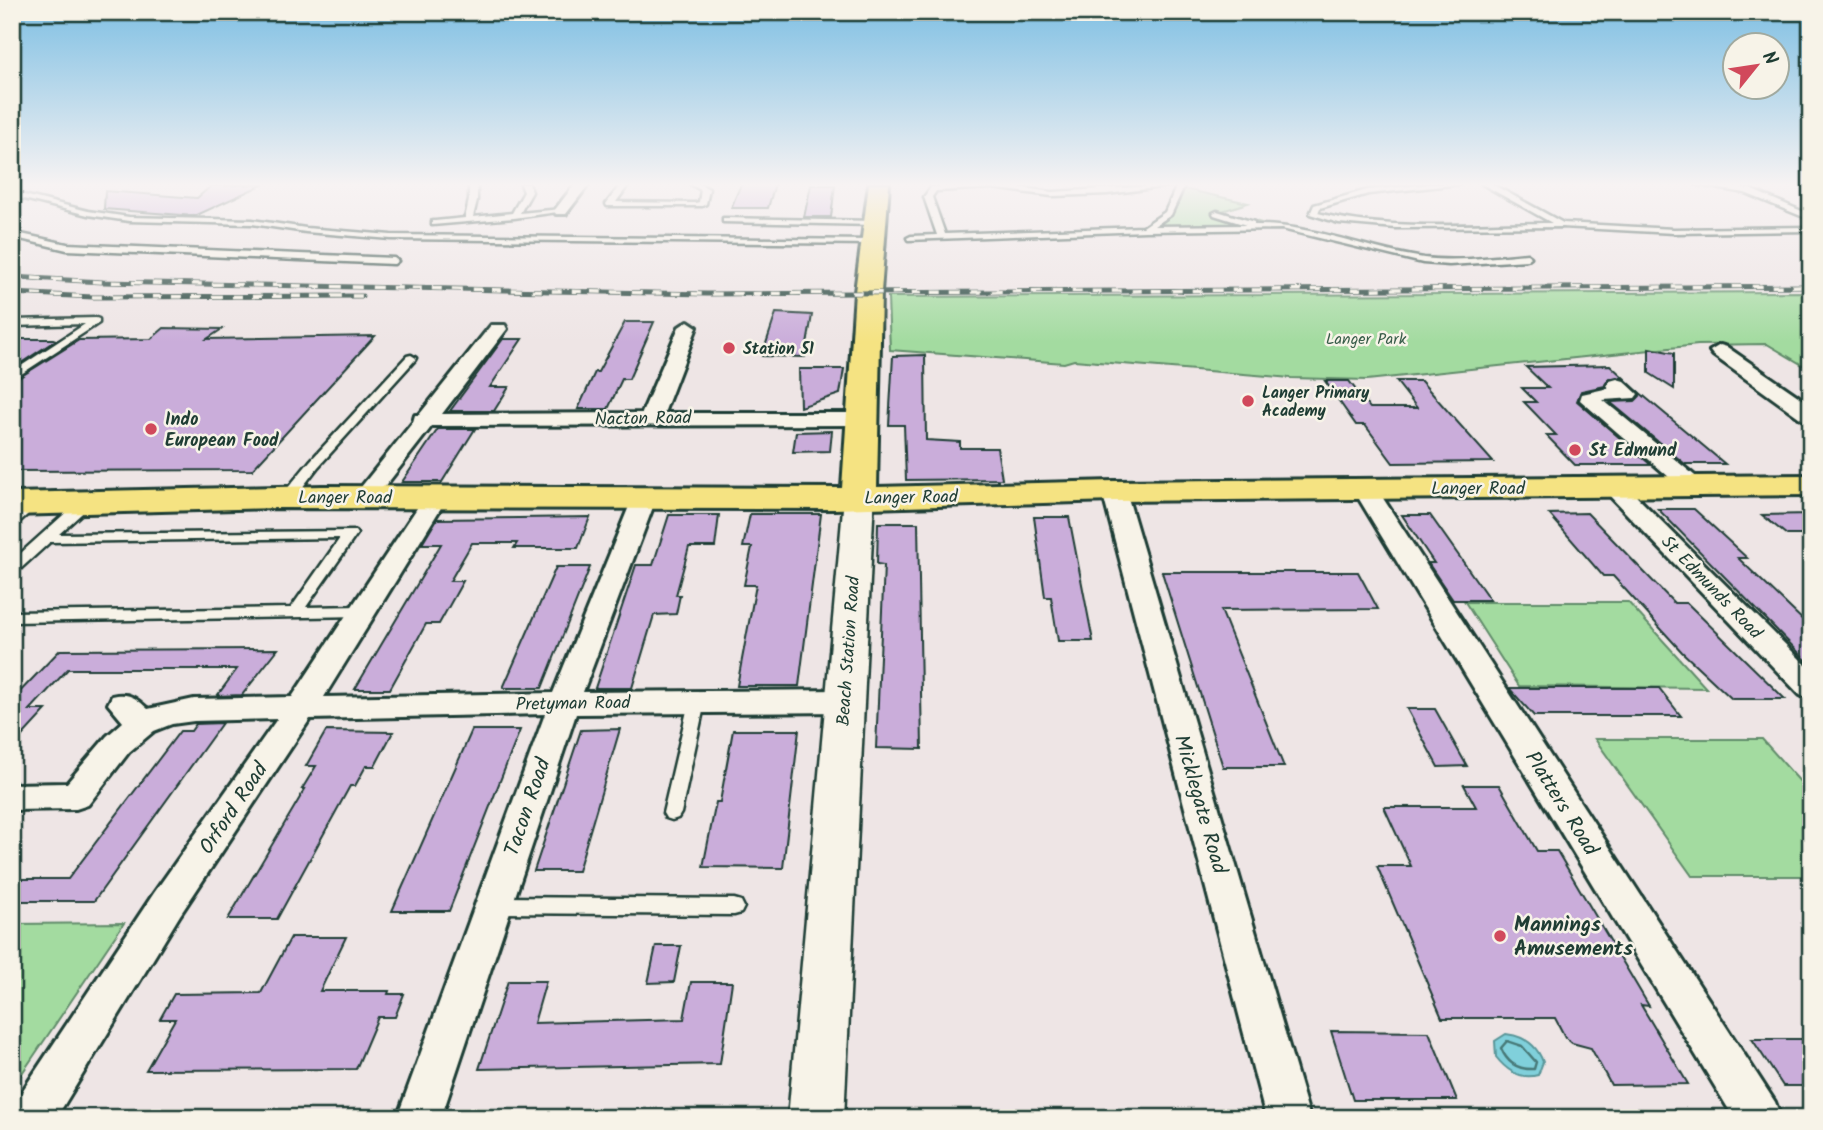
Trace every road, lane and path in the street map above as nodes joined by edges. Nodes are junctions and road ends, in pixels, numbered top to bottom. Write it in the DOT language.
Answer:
graph roads {
  1 [pos="24,237"];
  2 [pos="388,237"];
  3 [pos="417,237"];
  4 [pos="874,237"];
  5 [pos="942,237"];
  6 [pos="949,237"];
  7 [pos="1320,237"];
  8 [pos="911,238"];
  9 [pos="1527,257"];
  10 [pos="394,261"];
  11 [pos="12,323"];
  12 [pos="688,327"];
  13 [pos="498,328"];
  14 [pos="1720,351"];
  15 [pos="411,358"];
  16 [pos="15,373"];
  17 [pos="1618,384"];
  18 [pos="1811,415"];
  19 [pos="651,418"];
  20 [pos="863,419"];
  21 [pos="423,420"];
  22 [pos="1692,485"];
  23 [pos="1811,485"];
  24 [pos="1614,487"];
  25 [pos="1365,489"];
  26 [pos="1114,491"];
  27 [pos="365,497"];
  28 [pos="287,498"];
  29 [pos="435,498"];
  30 [pos="859,498"];
  31 [pos="644,499"];
  32 [pos="87,501"];
  33 [pos="19,510"];
  34 [pos="46,538"];
  35 [pos="12,569"];
  36 [pos="362,611"];
  37 [pos="295,612"];
  38 [pos="12,617"];
  39 [pos="1811,688"];
  40 [pos="845,701"];
  41 [pos="697,702"];
  42 [pos="564,703"];
  43 [pos="301,708"];
  44 [pos="12,797"];
  45 [pos="672,813"];
  46 [pos="493,905"];
  47 [pos="734,907"];
  48 [pos="30,1118"];
  49 [pos="419,1118"];
  50 [pos="816,1118"];
  51 [pos="1288,1118"];
  52 [pos="1759,1118"];
  1 -- 10 [label="lane"];
  2 -- 3 [label="lane"];
  4 -- 20 [label="main road, Beach Station Road"];
  5 -- 6 [label="lane"];
  5 -- 8 [label="lane"];
  7 -- 9 [label="lane"];
  11 -- 16 [label="lane"];
  12 -- 19 [label="street"];
  13 -- 21 [label="street"];
  14 -- 18 [label="street"];
  15 -- 28 [label="lane"];
  17 -- 22 [label="street"];
  19 -- 20 [label="street, Nacton Road"];
  19 -- 21 [label="street, Nacton Road"];
  20 -- 30 [label="main road, Beach Station Road"];
  21 -- 27 [label="street"];
  22 -- 23 [label="main road, Langer Road"];
  22 -- 24 [label="main road, Langer Road"];
  24 -- 25 [label="main road, Langer Road"];
  24 -- 39 [label="street, St Edmunds Road"];
  25 -- 26 [label="main road, Langer Road"];
  25 -- 52 [label="street, Platters Road"];
  26 -- 30 [label="main road, Langer Road"];
  26 -- 51 [label="street, Micklegate Road"];
  27 -- 28 [label="main road, Langer Road"];
  27 -- 29 [label="main road, Langer Road"];
  28 -- 32 [label="main road, Langer Road"];
  29 -- 31 [label="main road, Langer Road"];
  29 -- 36 [label="street, Orford Road"];
  30 -- 31 [label="main road, Langer Road"];
  30 -- 40 [label="street, Beach Station Road"];
  31 -- 42 [label="street, Tacon Road"];
  32 -- 33 [label="main road, Langer Road"];
  32 -- 34 [label="lane"];
  34 -- 35 [label="lane"];
  34 -- 37 [label="lane"];
  36 -- 37 [label="lane"];
  36 -- 43 [label="street, Orford Road"];
  37 -- 38 [label="lane"];
  40 -- 41 [label="street, Pretyman Road"];
  40 -- 50 [label="street, Beach Station Road"];
  41 -- 42 [label="street, Pretyman Road"];
  41 -- 45 [label="lane"];
  42 -- 43 [label="street, Pretyman Road"];
  42 -- 46 [label="street, Tacon Road"];
  43 -- 44 [label="street, Pretyman Road"];
  43 -- 48 [label="street, Orford Road"];
  46 -- 47 [label="lane"];
  46 -- 49 [label="street, Tacon Road"];
}
